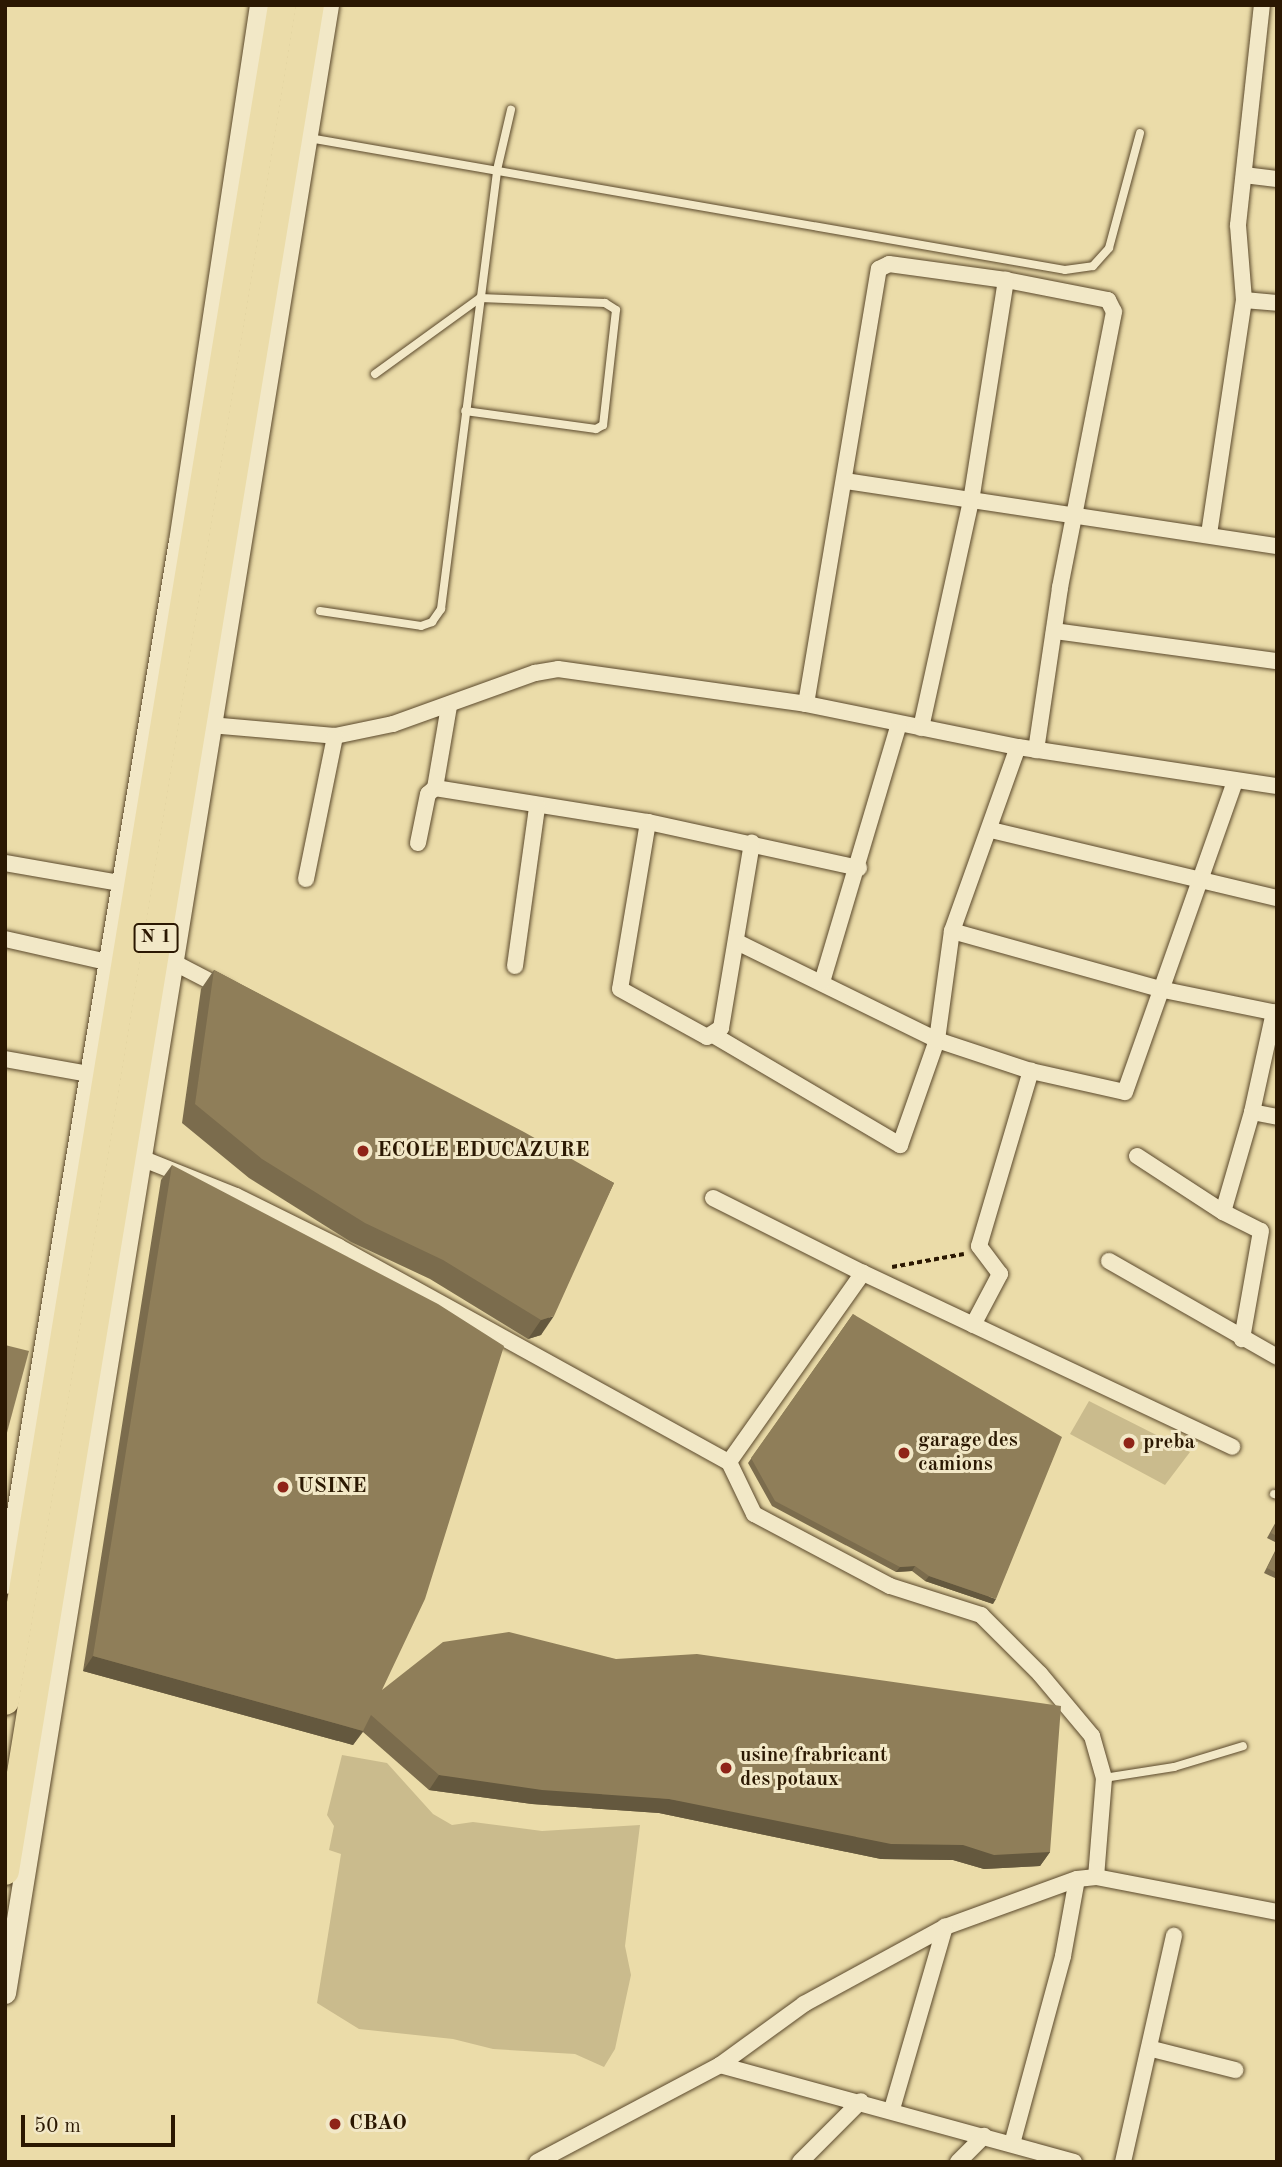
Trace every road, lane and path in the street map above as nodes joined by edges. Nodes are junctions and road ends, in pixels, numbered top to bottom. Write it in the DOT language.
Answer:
graph roads {
  1 [pos="260,5"];
  2 [pos="282,5"];
  3 [pos="310,5"];
  4 [pos="328,5"];
  5 [pos="1262,5"];
  6 [pos="1260,27"];
  7 [pos="1277,29"];
  8 [pos="511,110"];
  9 [pos="1140,133"];
  10 [pos="306,138"];
  11 [pos="497,170"];
  12 [pos="1244,176"];
  13 [pos="1277,179"];
  14 [pos="1006,280"];
  15 [pos="480,298"];
  16 [pos="1244,300"];
  17 [pos="1277,303"];
  18 [pos="374,374"];
  19 [pos="465,411"];
  20 [pos="846,481"];
  21 [pos="971,500"];
  22 [pos="1077,517"];
  23 [pos="1209,534"];
  24 [pos="1277,546"];
  25 [pos="320,611"];
  26 [pos="1054,631"];
  27 [pos="1277,661"];
  28 [pos="806,704"];
  29 [pos="449,706"];
  30 [pos="899,724"];
  31 [pos="210,725"];
  32 [pos="921,728"];
  33 [pos="335,736"];
  34 [pos="1018,747"];
  35 [pos="1035,750"];
  36 [pos="1235,781"];
  37 [pos="1277,786"];
  38 [pos="435,788"];
  39 [pos="537,807"];
  40 [pos="648,822"];
  41 [pos="991,830"];
  42 [pos="418,843"];
  43 [pos="752,844"];
  44 [pos="5,863"];
  45 [pos="859,867"];
  46 [pos="306,879"];
  47 [pos="121,883"];
  48 [pos="1201,883"];
  49 [pos="1277,898"];
  50 [pos="952,931"];
  51 [pos="5,939"];
  52 [pos="737,942"];
  53 [pos="107,961"];
  54 [pos="173,962"];
  55 [pos="515,966"];
  56 [pos="822,982"];
  57 [pos="1164,990"];
  58 [pos="243,998"];
  59 [pos="1275,1012"];
  60 [pos="715,1036"];
  61 [pos="937,1040"];
  62 [pos="5,1059"];
  63 [pos="1031,1071"];
  64 [pos="89,1074"];
  65 [pos="1252,1112"];
  66 [pos="1277,1117"];
  67 [pos="132,1154"];
  68 [pos="1137,1156"];
  69 [pos="713,1198"];
  70 [pos="1223,1213"];
  71 [pos="979,1251"];
  72 [pos="1109,1261"];
  73 [pos="863,1273"];
  74 [pos="973,1325"];
  75 [pos="1242,1339"];
  76 [pos="1277,1357"];
  77 [pos="46,1358"];
  78 [pos="1232,1447"];
  79 [pos="729,1462"];
  80 [pos="10,1525"];
  81 [pos="5,1583"];
  82 [pos="5,1701"];
  83 [pos="1242,1746"];
  84 [pos="1104,1778"];
  85 [pos="12,1870"];
  86 [pos="1096,1877"];
  87 [pos="1077,1879"];
  88 [pos="1277,1912"];
  89 [pos="945,1927"];
  90 [pos="1174,1936"];
  91 [pos="5,1993"];
  92 [pos="1152,2049"];
  93 [pos="720,2065"];
  94 [pos="1236,2070"];
  95 [pos="861,2101"];
  96 [pos="892,2109"];
  97 [pos="984,2136"];
  98 [pos="1012,2144"];
  99 [pos="537,2162"];
  100 [pos="800,2162"];
  101 [pos="958,2162"];
  102 [pos="1074,2162"];
  103 [pos="1123,2162"];
  1 -- 47 [label="street"];
  2 -- 77 [label="highway, N 1"];
  3 -- 67 [label="highway, N 1"];
  4 -- 10 [label="street"];
  5 -- 6 [label="street"];
  6 -- 7 [label="street"];
  6 -- 12 [label="street"];
  8 -- 11 [label="lane"];
  9 -- 11 [label="lane"];
  10 -- 11 [label="lane"];
  10 -- 31 [label="street"];
  11 -- 15 [label="lane"];
  12 -- 13 [label="street"];
  12 -- 16 [label="street"];
  14 -- 20 [label="street"];
  14 -- 21 [label="street"];
  14 -- 22 [label="street"];
  15 -- 18 [label="lane"];
  15 -- 19 [label="lane"];
  15 -- 19 [label="lane"];
  16 -- 17 [label="street"];
  16 -- 23 [label="street"];
  19 -- 25 [label="lane"];
  20 -- 21 [label="street"];
  20 -- 28 [label="street"];
  21 -- 22 [label="street"];
  21 -- 32 [label="street"];
  22 -- 23 [label="street"];
  22 -- 26 [label="street"];
  23 -- 24 [label="street"];
  26 -- 27 [label="street"];
  26 -- 35 [label="street"];
  28 -- 29 [label="street"];
  28 -- 30 [label="street"];
  29 -- 33 [label="street"];
  29 -- 38 [label="street"];
  30 -- 32 [label="street"];
  30 -- 45 [label="street"];
  31 -- 33 [label="street"];
  31 -- 54 [label="street"];
  32 -- 34 [label="street"];
  33 -- 46 [label="street"];
  34 -- 35 [label="street"];
  34 -- 41 [label="street"];
  35 -- 36 [label="street"];
  36 -- 37 [label="street"];
  36 -- 48 [label="street"];
  38 -- 39 [label="street"];
  38 -- 42 [label="street"];
  39 -- 40 [label="street"];
  39 -- 55 [label="street"];
  40 -- 43 [label="street"];
  40 -- 60 [label="street"];
  41 -- 48 [label="street"];
  41 -- 50 [label="street"];
  43 -- 45 [label="street"];
  43 -- 52 [label="street"];
  44 -- 47 [label="street"];
  45 -- 56 [label="street"];
  47 -- 53 [label="street"];
  48 -- 49 [label="street"];
  48 -- 57 [label="street"];
  50 -- 57 [label="street"];
  50 -- 61 [label="street"];
  51 -- 53 [label="street"];
  52 -- 56 [label="street"];
  52 -- 60 [label="street"];
  53 -- 64 [label="street"];
  54 -- 58 [label="street"];
  54 -- 67 [label="street"];
  56 -- 61 [label="street"];
  57 -- 59 [label="street"];
  57 -- 63 [label="street"];
  59 -- 65 [label="street"];
  60 -- 61 [label="street"];
  61 -- 63 [label="street"];
  62 -- 64 [label="street"];
  63 -- 71 [label="street"];
  64 -- 77 [label="street"];
  65 -- 66 [label="street"];
  65 -- 70 [label="street"];
  67 -- 79 [label="street"];
  67 -- 85 [label="highway, N 1"];
  68 -- 70 [label="street"];
  69 -- 73 [label="street"];
  70 -- 75 [label="street"];
  71 -- 73 [label="path"];
  71 -- 74 [label="street"];
  72 -- 75 [label="street"];
  73 -- 74 [label="street"];
  73 -- 79 [label="street"];
  74 -- 78 [label="street"];
  75 -- 76 [label="street"];
  77 -- 80 [label="street"];
  77 -- 82 [label="highway, N 1"];
  79 -- 84 [label="street"];
  80 -- 81 [label="street"];
  83 -- 84 [label="lane"];
  84 -- 86 [label="street"];
  85 -- 91 [label="street"];
  86 -- 87 [label="street"];
  86 -- 88 [label="street"];
  87 -- 89 [label="street"];
  87 -- 98 [label="street"];
  89 -- 93 [label="street"];
  89 -- 96 [label="street"];
  90 -- 92 [label="street"];
  92 -- 94 [label="street"];
  92 -- 103 [label="street"];
  93 -- 95 [label="street"];
  93 -- 99 [label="street"];
  95 -- 96 [label="street"];
  95 -- 100 [label="street"];
  96 -- 97 [label="street"];
  97 -- 98 [label="street"];
  97 -- 101 [label="street"];
  98 -- 102 [label="street"];
}
